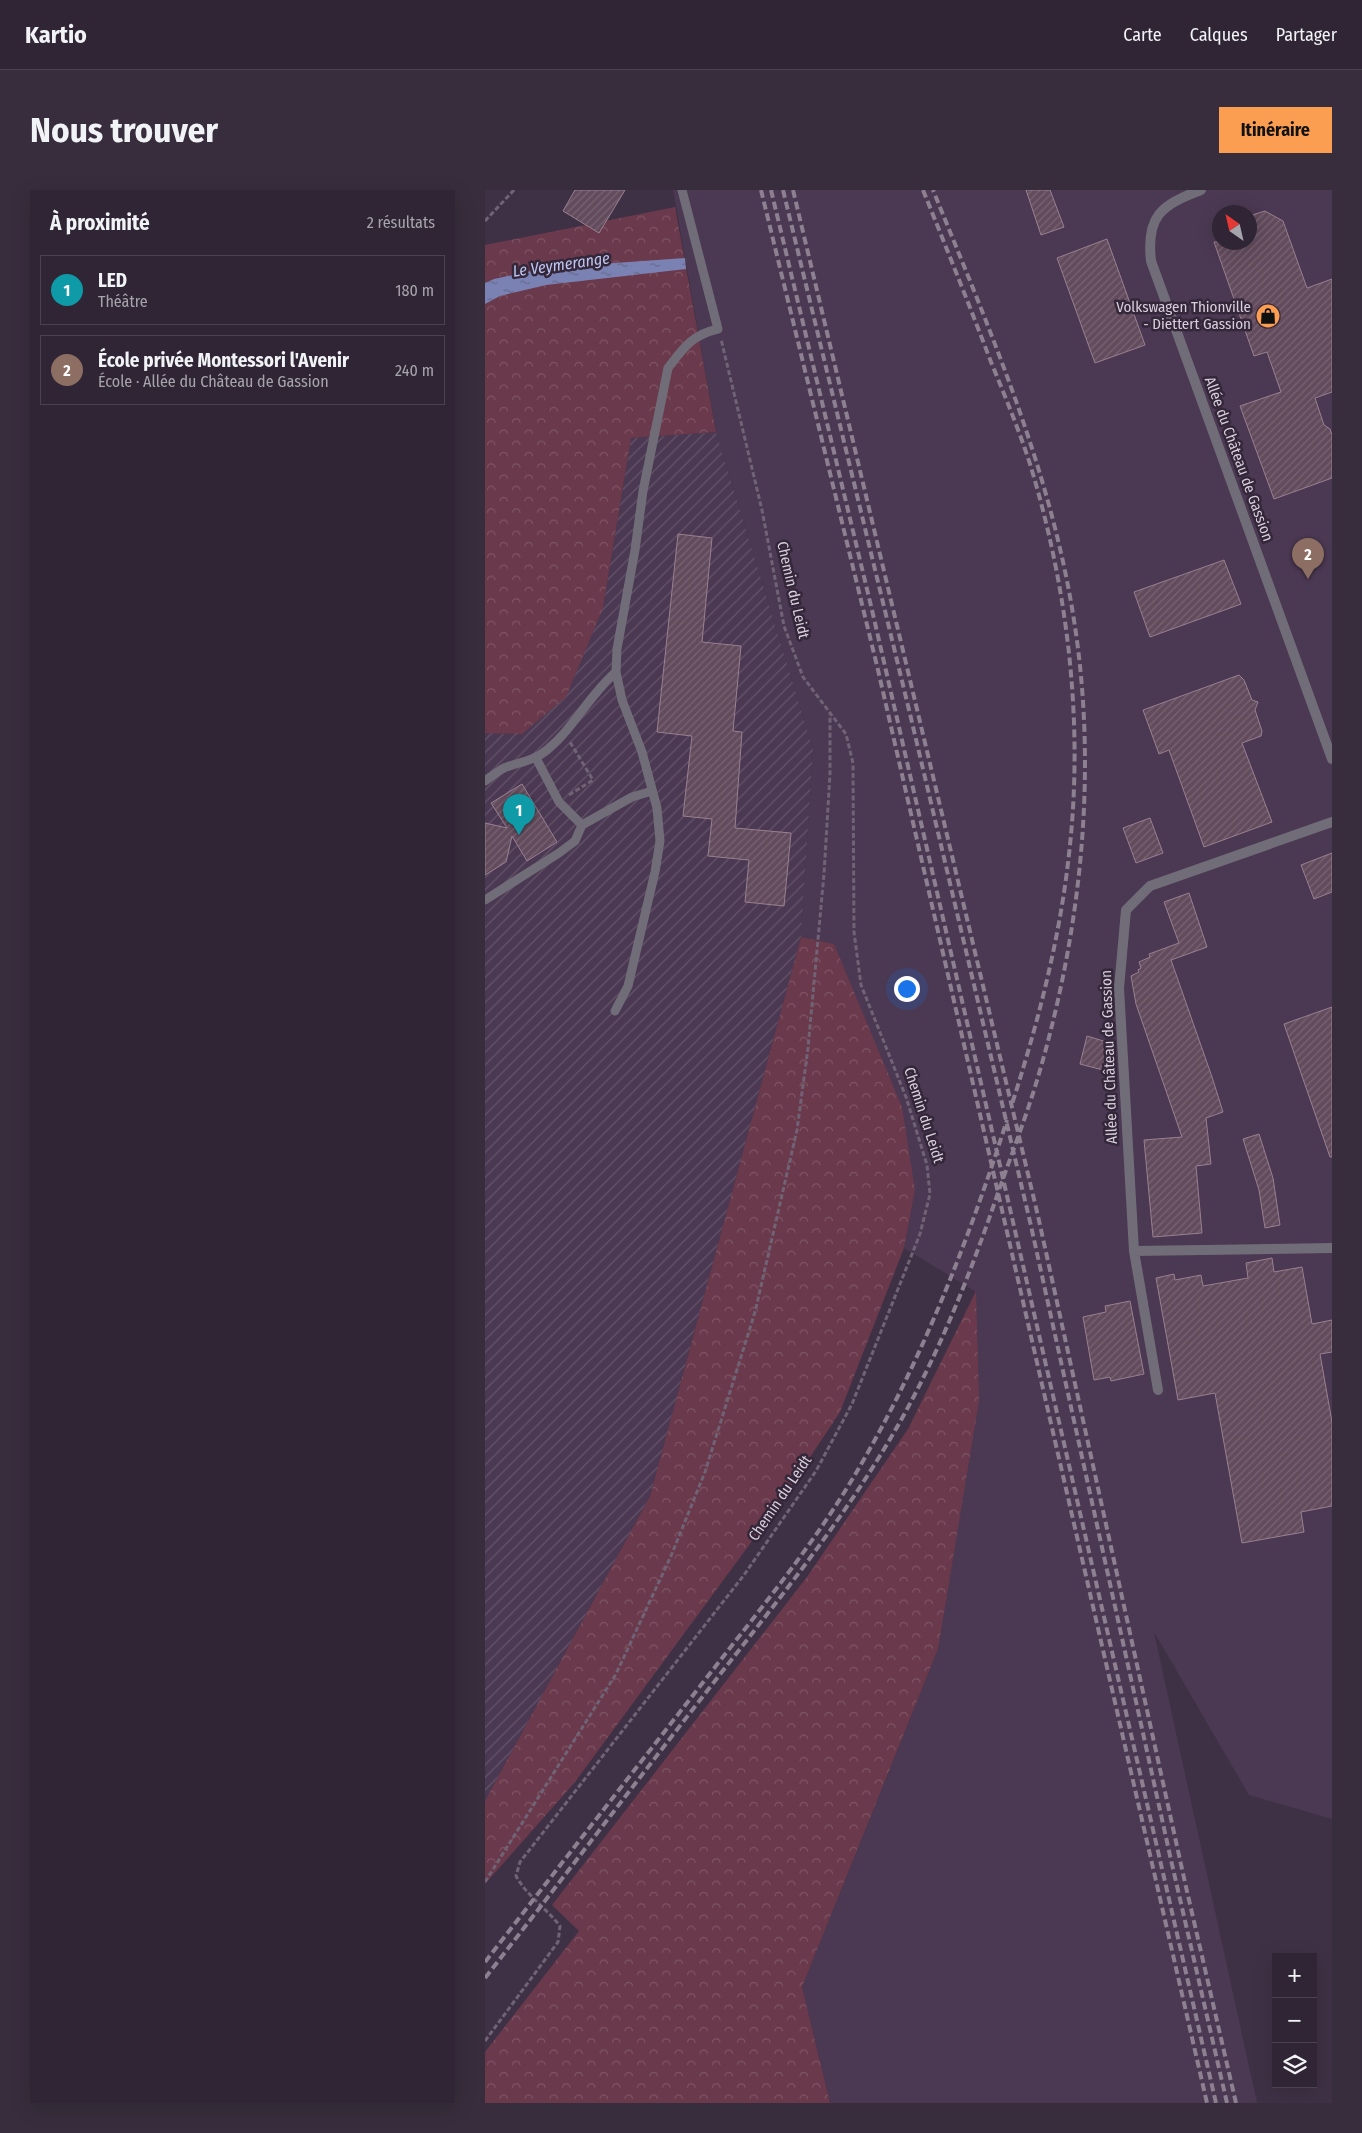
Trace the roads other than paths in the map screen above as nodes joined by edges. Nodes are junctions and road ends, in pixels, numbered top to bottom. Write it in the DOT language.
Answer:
graph roads {
  1 [pos="682,190"];
  2 [pos="1201,190"];
  3 [pos="1189,192"];
  4 [pos="616,672"];
  5 [pos="536,758"];
  6 [pos="1332,759"];
  7 [pos="485,781"];
  8 [pos="652,791"];
  9 [pos="1332,822"];
  10 [pos="582,825"];
  11 [pos="485,900"];
  12 [pos="615,1011"];
  13 [pos="1332,1248"];
  14 [pos="1134,1251"];
  15 [pos="1158,1390"];
  1 -- 4 [label="lane"];
  2 -- 3 [label="street, Allée du Château de Gassion"];
  3 -- 6 [label="street, Allée du Château de Gassion"];
  4 -- 5 [label="lane"];
  4 -- 8 [label="lane"];
  5 -- 7 [label="lane"];
  5 -- 10 [label="lane"];
  8 -- 10 [label="lane"];
  8 -- 12 [label="lane"];
  9 -- 14 [label="street, Allée du Château de Gassion"];
  10 -- 11 [label="lane"];
  13 -- 14 [label="street"];
  14 -- 15 [label="street, Allée du Château de Gassion"];
}
